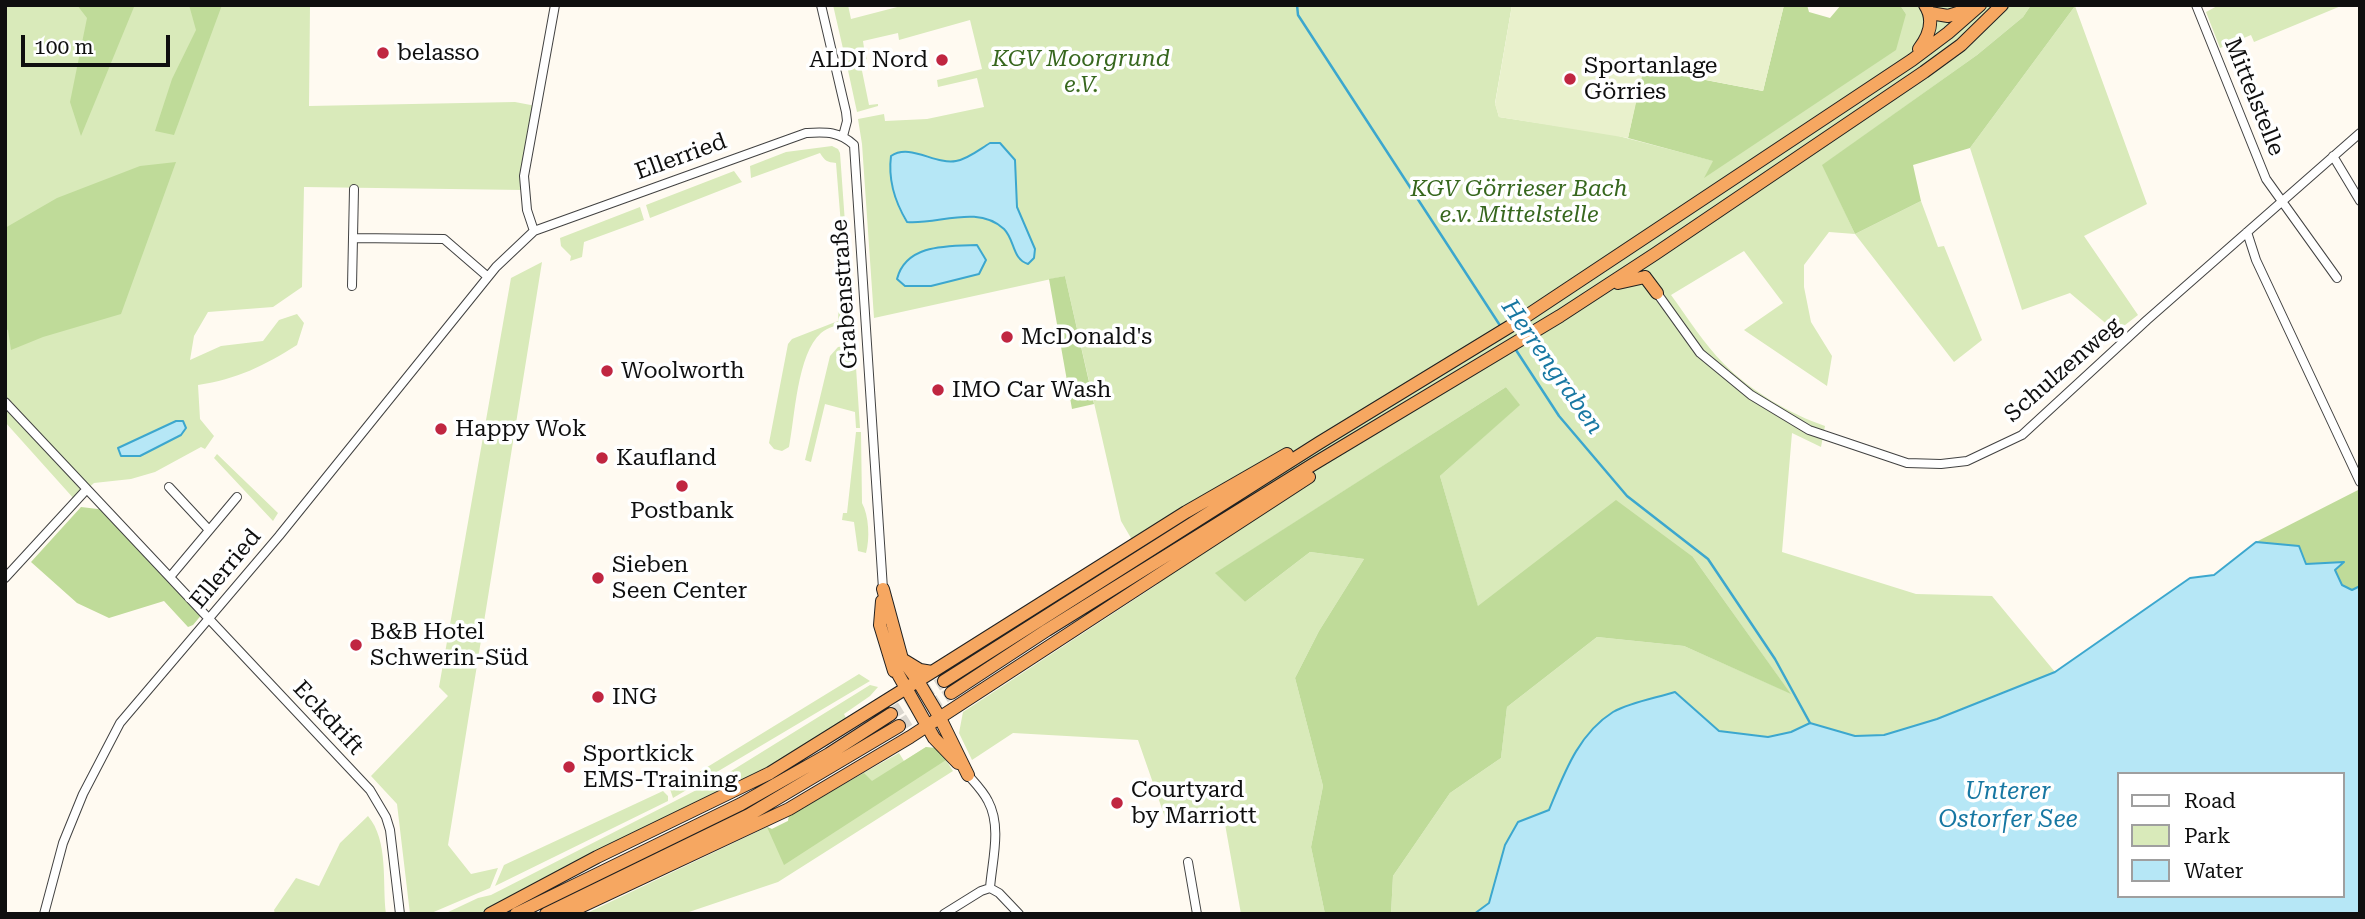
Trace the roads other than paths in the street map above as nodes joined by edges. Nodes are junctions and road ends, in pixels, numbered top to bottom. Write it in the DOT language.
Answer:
graph roads {
  1 [pos="555,5"];
  2 [pos="821,5"];
  3 [pos="1979,5"];
  4 [pos="2002,5"];
  5 [pos="2196,5"];
  6 [pos="1927,9"];
  7 [pos="1912,60"];
  8 [pos="2360,133"];
  9 [pos="843,136"];
  10 [pos="2333,156"];
  11 [pos="354,189"];
  12 [pos="2281,201"];
  13 [pos="2360,201"];
  14 [pos="534,231"];
  15 [pos="2247,232"];
  16 [pos="353,238"];
  17 [pos="1655,254"];
  18 [pos="488,277"];
  19 [pos="1645,277"];
  20 [pos="2337,278"];
  21 [pos="352,286"];
  22 [pos="1657,293"];
  23 [pos="1560,316"];
  24 [pos="1419,382"];
  25 [pos="1425,398"];
  26 [pos="5,402"];
  27 [pos="2360,482"];
  28 [pos="169,487"];
  29 [pos="86,490"];
  30 [pos="237,498"];
  31 [pos="209,530"];
  32 [pos="5,578"];
  33 [pos="170,578"];
  34 [pos="883,589"];
  35 [pos="209,620"];
  36 [pos="898,662"];
  37 [pos="932,672"];
  38 [pos="944,681"];
  39 [pos="919,691"];
  40 [pos="951,693"];
  41 [pos="890,699"];
  42 [pos="953,709"];
  43 [pos="891,714"];
  44 [pos="928,720"];
  45 [pos="899,726"];
  46 [pos="946,730"];
  47 [pos="968,775"];
  48 [pos="1188,862"];
  49 [pos="989,888"];
  50 [pos="44,914"];
  51 [pos="400,914"];
  52 [pos="491,914"];
  53 [pos="516,914"];
  54 [pos="546,914"];
  55 [pos="565,914"];
  56 [pos="944,914"];
  57 [pos="1020,914"];
  58 [pos="1197,914"];
  1 -- 14 [label="street"];
  2 -- 9 [label="street, Grabenstraße"];
  3 -- 6 [label="highway"];
  3 -- 7 [label="highway"];
  4 -- 17 [label="highway"];
  5 -- 12 [label="street, Mittelstelle"];
  6 -- 7 [label="highway"];
  7 -- 24 [label="highway"];
  8 -- 10 [label="street, Schulzenweg"];
  9 -- 14 [label="street, Ellerried"];
  9 -- 34 [label="street, Grabenstraße"];
  10 -- 12 [label="street, Schulzenweg"];
  10 -- 13 [label="street"];
  11 -- 16 [label="street"];
  12 -- 15 [label="street, Schulzenweg"];
  12 -- 20 [label="street, Mittelstelle"];
  14 -- 18 [label="street, Ellerried"];
  15 -- 22 [label="street, Schulzenweg"];
  15 -- 27 [label="street"];
  16 -- 18 [label="street"];
  16 -- 21 [label="street"];
  17 -- 19 [label="highway"];
  17 -- 23 [label="highway"];
  18 -- 35 [label="street, Ellerried"];
  19 -- 22 [label="highway"];
  19 -- 23 [label="highway"];
  23 -- 25 [label="highway"];
  24 -- 37 [label="highway"];
  24 -- 38 [label="highway"];
  25 -- 40 [label="highway"];
  25 -- 42 [label="highway"];
  26 -- 29 [label="street, Eckdrift"];
  28 -- 31 [label="street"];
  29 -- 32 [label="street"];
  29 -- 33 [label="street, Eckdrift"];
  30 -- 31 [label="street"];
  31 -- 33 [label="street"];
  33 -- 35 [label="street, Eckdrift"];
  34 -- 36 [label="highway"];
  35 -- 50 [label="street, Ellerried"];
  35 -- 51 [label="street, Eckdrift"];
  36 -- 37 [label="highway"];
  36 -- 39 [label="highway"];
  36 -- 41 [label="highway"];
  37 -- 39 [label="highway"];
  39 -- 41 [label="highway"];
  39 -- 44 [label="highway"];
  39 -- 44 [label="highway"];
  41 -- 52 [label="highway"];
  42 -- 44 [label="highway"];
  42 -- 46 [label="highway"];
  43 -- 53 [label="highway"];
  44 -- 46 [label="highway"];
  44 -- 47 [label="highway"];
  44 -- 55 [label="highway"];
  45 -- 54 [label="highway"];
  46 -- 47 [label="highway"];
  47 -- 49 [label="street"];
  48 -- 58 [label="street"];
  49 -- 56 [label="street"];
  49 -- 57 [label="street"];
}
